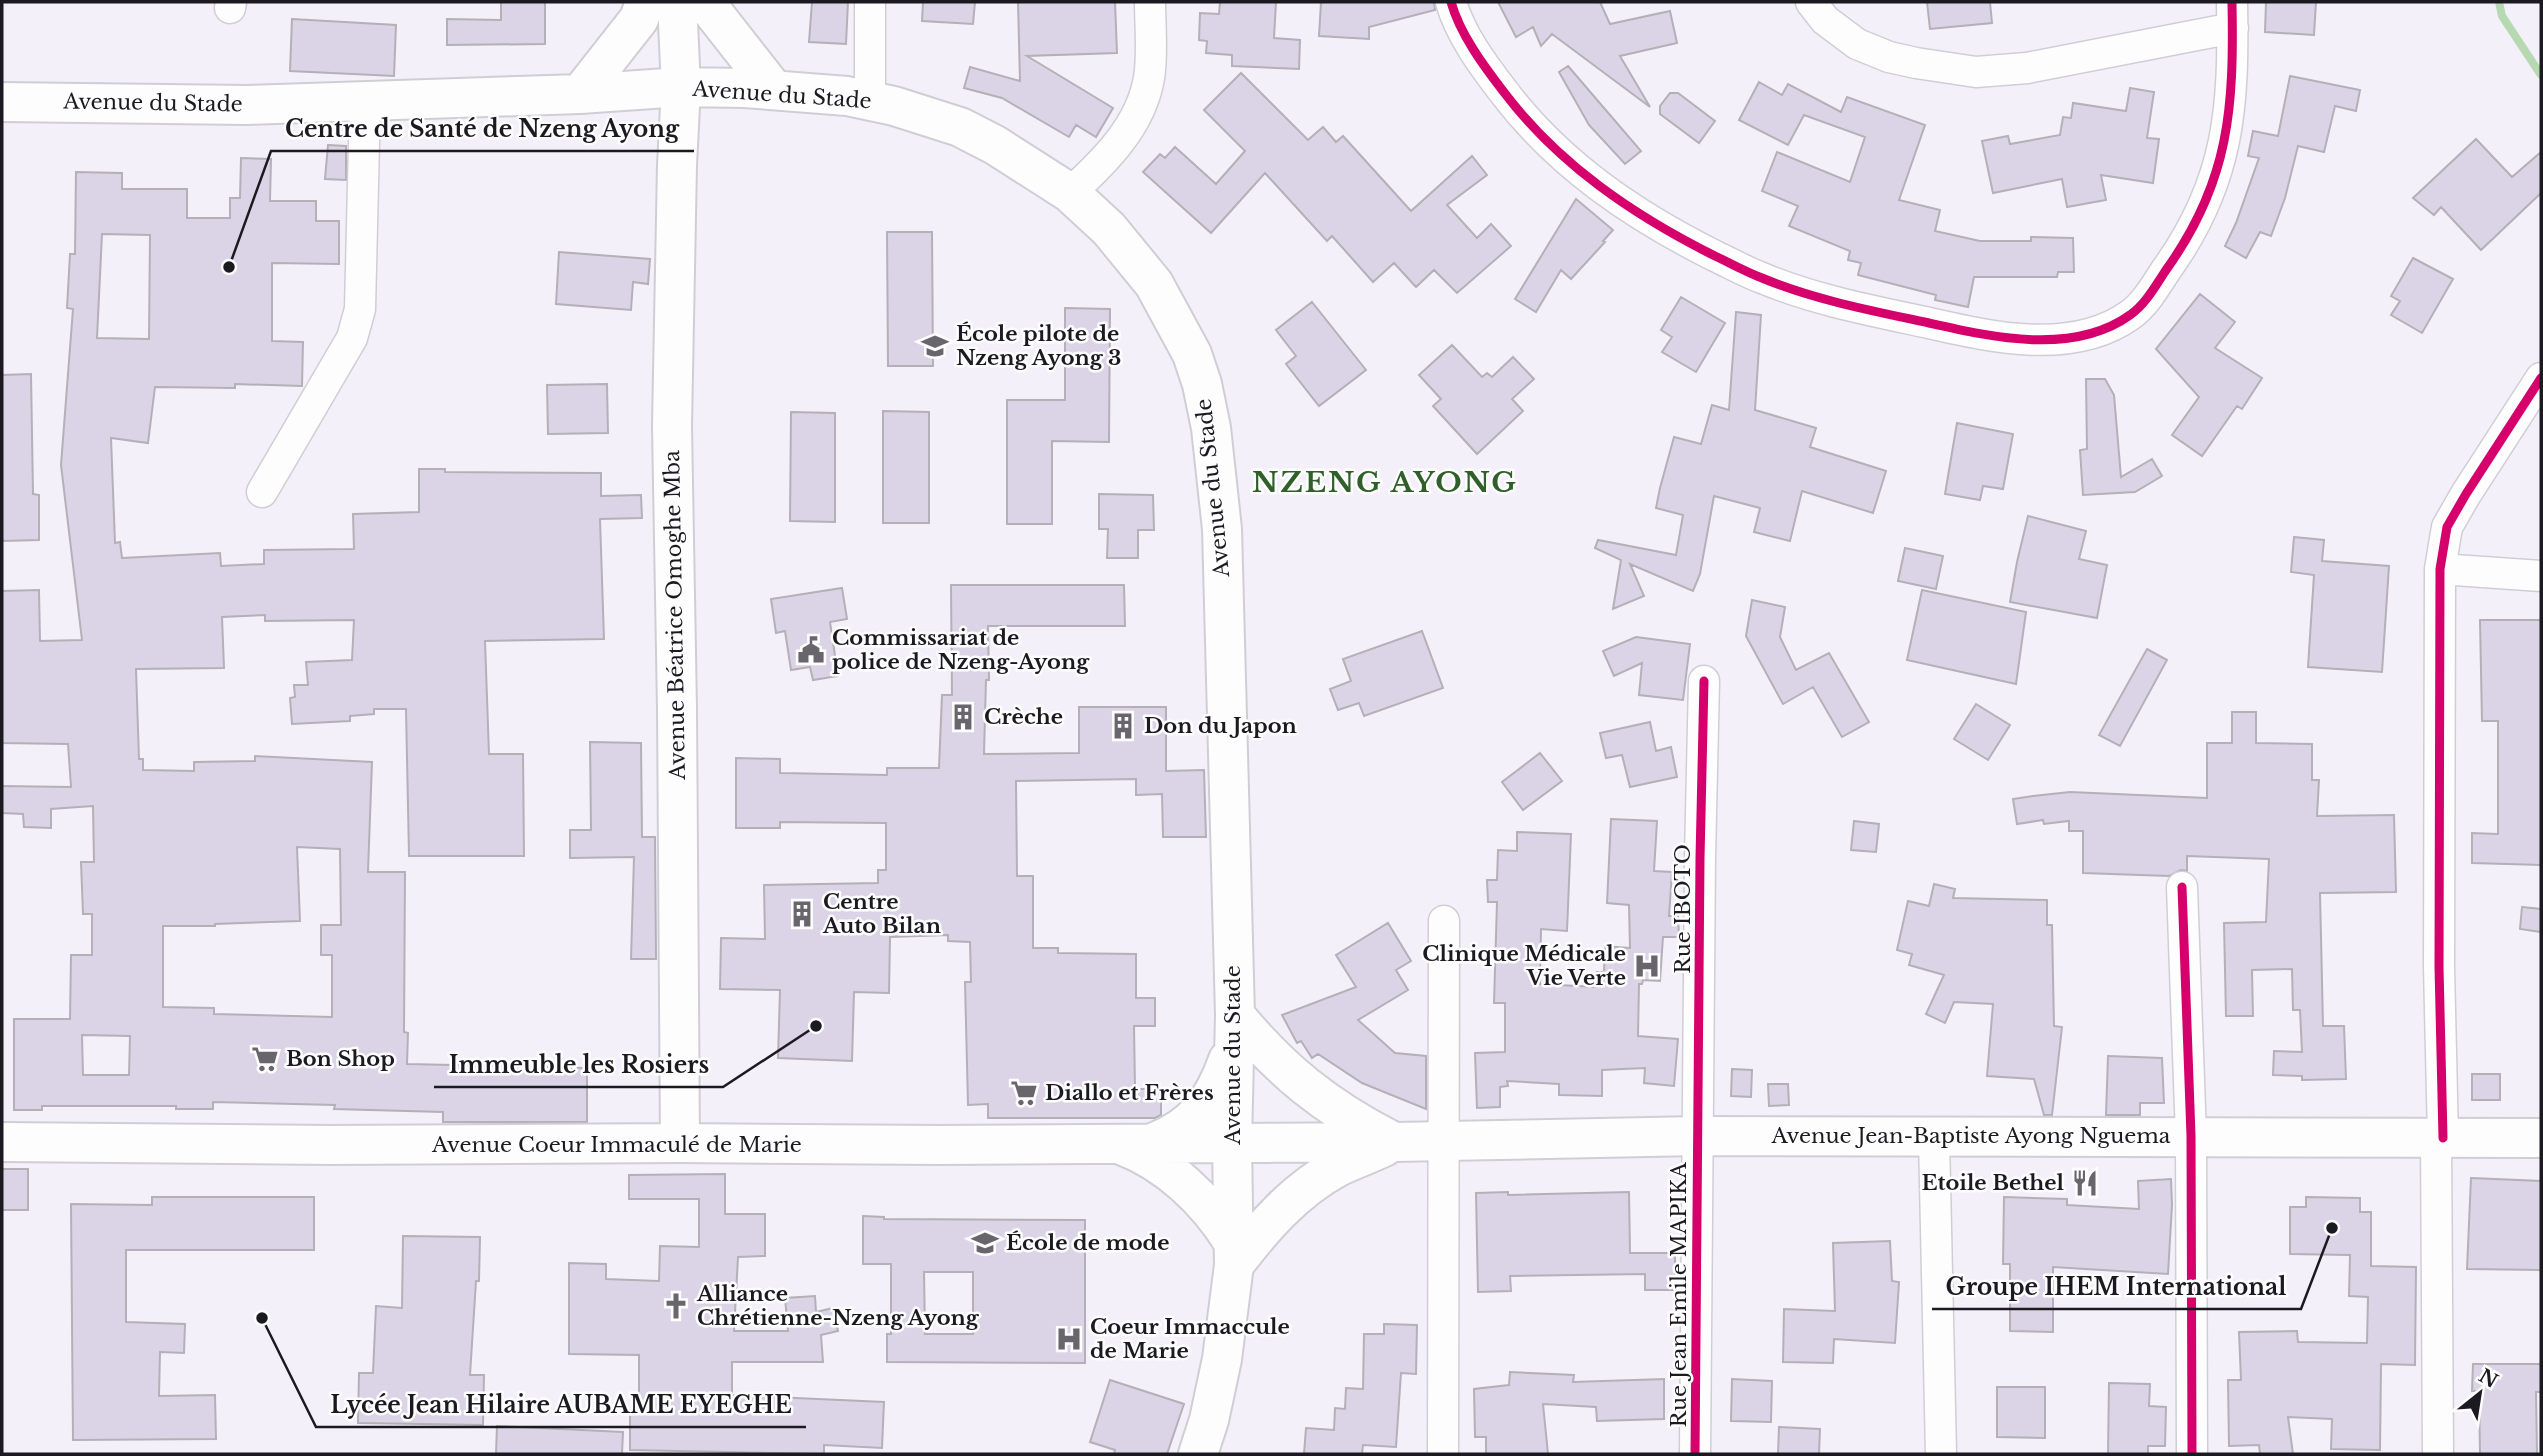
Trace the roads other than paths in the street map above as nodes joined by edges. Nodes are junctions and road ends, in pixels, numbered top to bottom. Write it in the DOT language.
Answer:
graph roads {
  1 [pos="645,2"];
  2 [pos="677,2"];
  3 [pos="705,2"];
  4 [pos="870,2"];
  5 [pos="1150,2"];
  6 [pos="1451,2"];
  7 [pos="1811,2"];
  8 [pos="2232,15"];
  9 [pos="681,87"];
  10 [pos="759,89"];
  11 [pos="580,94"];
  12 [pos="870,100"];
  13 [pos="365,101"];
  14 [pos="2,102"];
  15 [pos="677,165"];
  16 [pos="1070,193"];
  17 [pos="2541,378"];
  18 [pos="262,492"];
  19 [pos="2440,569"];
  20 [pos="2541,576"];
  21 [pos="1704,681"];
  22 [pos="2182,887"];
  23 [pos="1444,921"];
  24 [pos="1234,1029"];
  25 [pos="1698,1136"];
  26 [pos="2191,1136"];
  27 [pos="2440,1137"];
  28 [pos="1934,1138"];
  29 [pos="2541,1138"];
  30 [pos="1444,1141"];
  31 [pos="2,1142"];
  32 [pos="1395,1142"];
  33 [pos="680,1143"];
  34 [pos="1115,1143"];
  35 [pos="1153,1143"];
  36 [pos="1232,1143"];
  37 [pos="1233,1254"];
  38 [pos="1198,1454"];
  39 [pos="1443,1454"];
  40 [pos="1695,1454"];
  41 [pos="1941,1454"];
  42 [pos="2192,1454"];
  43 [pos="2438,1454"];
  1 -- 11 [label="main road"];
  2 -- 9 [label="main road, Avenue Béatrice Omoghe Mba"];
  3 -- 10 [label="main road"];
  4 -- 12 [label="street"];
  5 -- 16 [label="street"];
  6 -- 8 [label="street"];
  7 -- 8 [label="street"];
  9 -- 10 [label="main road, Avenue du Stade"];
  9 -- 11 [label="main road, Avenue du Stade"];
  9 -- 15 [label="main road, Avenue Béatrice Omoghe Mba"];
  10 -- 12 [label="main road, Avenue du Stade"];
  10 -- 15 [label="main road"];
  11 -- 13 [label="main road, Avenue du Stade"];
  11 -- 15 [label="main road"];
  12 -- 16 [label="main road, Avenue du Stade"];
  13 -- 14 [label="main road, Avenue du Stade"];
  13 -- 18 [label="street"];
  15 -- 33 [label="main road, Avenue Béatrice Omoghe Mba"];
  16 -- 24 [label="main road, Avenue du Stade"];
  17 -- 19 [label="street"];
  19 -- 20 [label="street"];
  19 -- 27 [label="street"];
  21 -- 25 [label="street, Rue IBOTO"];
  22 -- 26 [label="street"];
  23 -- 30 [label="street"];
  24 -- 32 [label="main road"];
  24 -- 35 [label="main road"];
  24 -- 36 [label="main road, Avenue du Stade"];
  25 -- 28 [label="main road, Avenue Jean-Baptiste Ayong Nguema"];
  25 -- 30 [label="main road, Avenue Jean-Baptiste Ayong Nguema"];
  25 -- 40 [label="street, Rue Jean Emile MAPIKA"];
  26 -- 27 [label="main road, Avenue Jean-Baptiste Ayong Nguema"];
  26 -- 28 [label="main road, Avenue Jean-Baptiste Ayong Nguema"];
  26 -- 42 [label="street"];
  27 -- 29 [label="main road, Avenue Jean-Baptiste Ayong Nguema"];
  27 -- 43 [label="street"];
  28 -- 41 [label="street"];
  30 -- 32 [label="main road"];
  30 -- 39 [label="street"];
  31 -- 33 [label="main road, Avenue Coeur Immaculé de Marie"];
  32 -- 36 [label="main road"];
  32 -- 37 [label="main road"];
  33 -- 34 [label="main road, Avenue Coeur Immaculé de Marie"];
  34 -- 35 [label="main road, Avenue Coeur Immaculé de Marie"];
  34 -- 37 [label="main road"];
  35 -- 36 [label="main road, Avenue Coeur Immaculé de Marie"];
  36 -- 37 [label="main road, Avenue du Stade"];
  37 -- 38 [label="main road, Avenue du Stade"];
}
